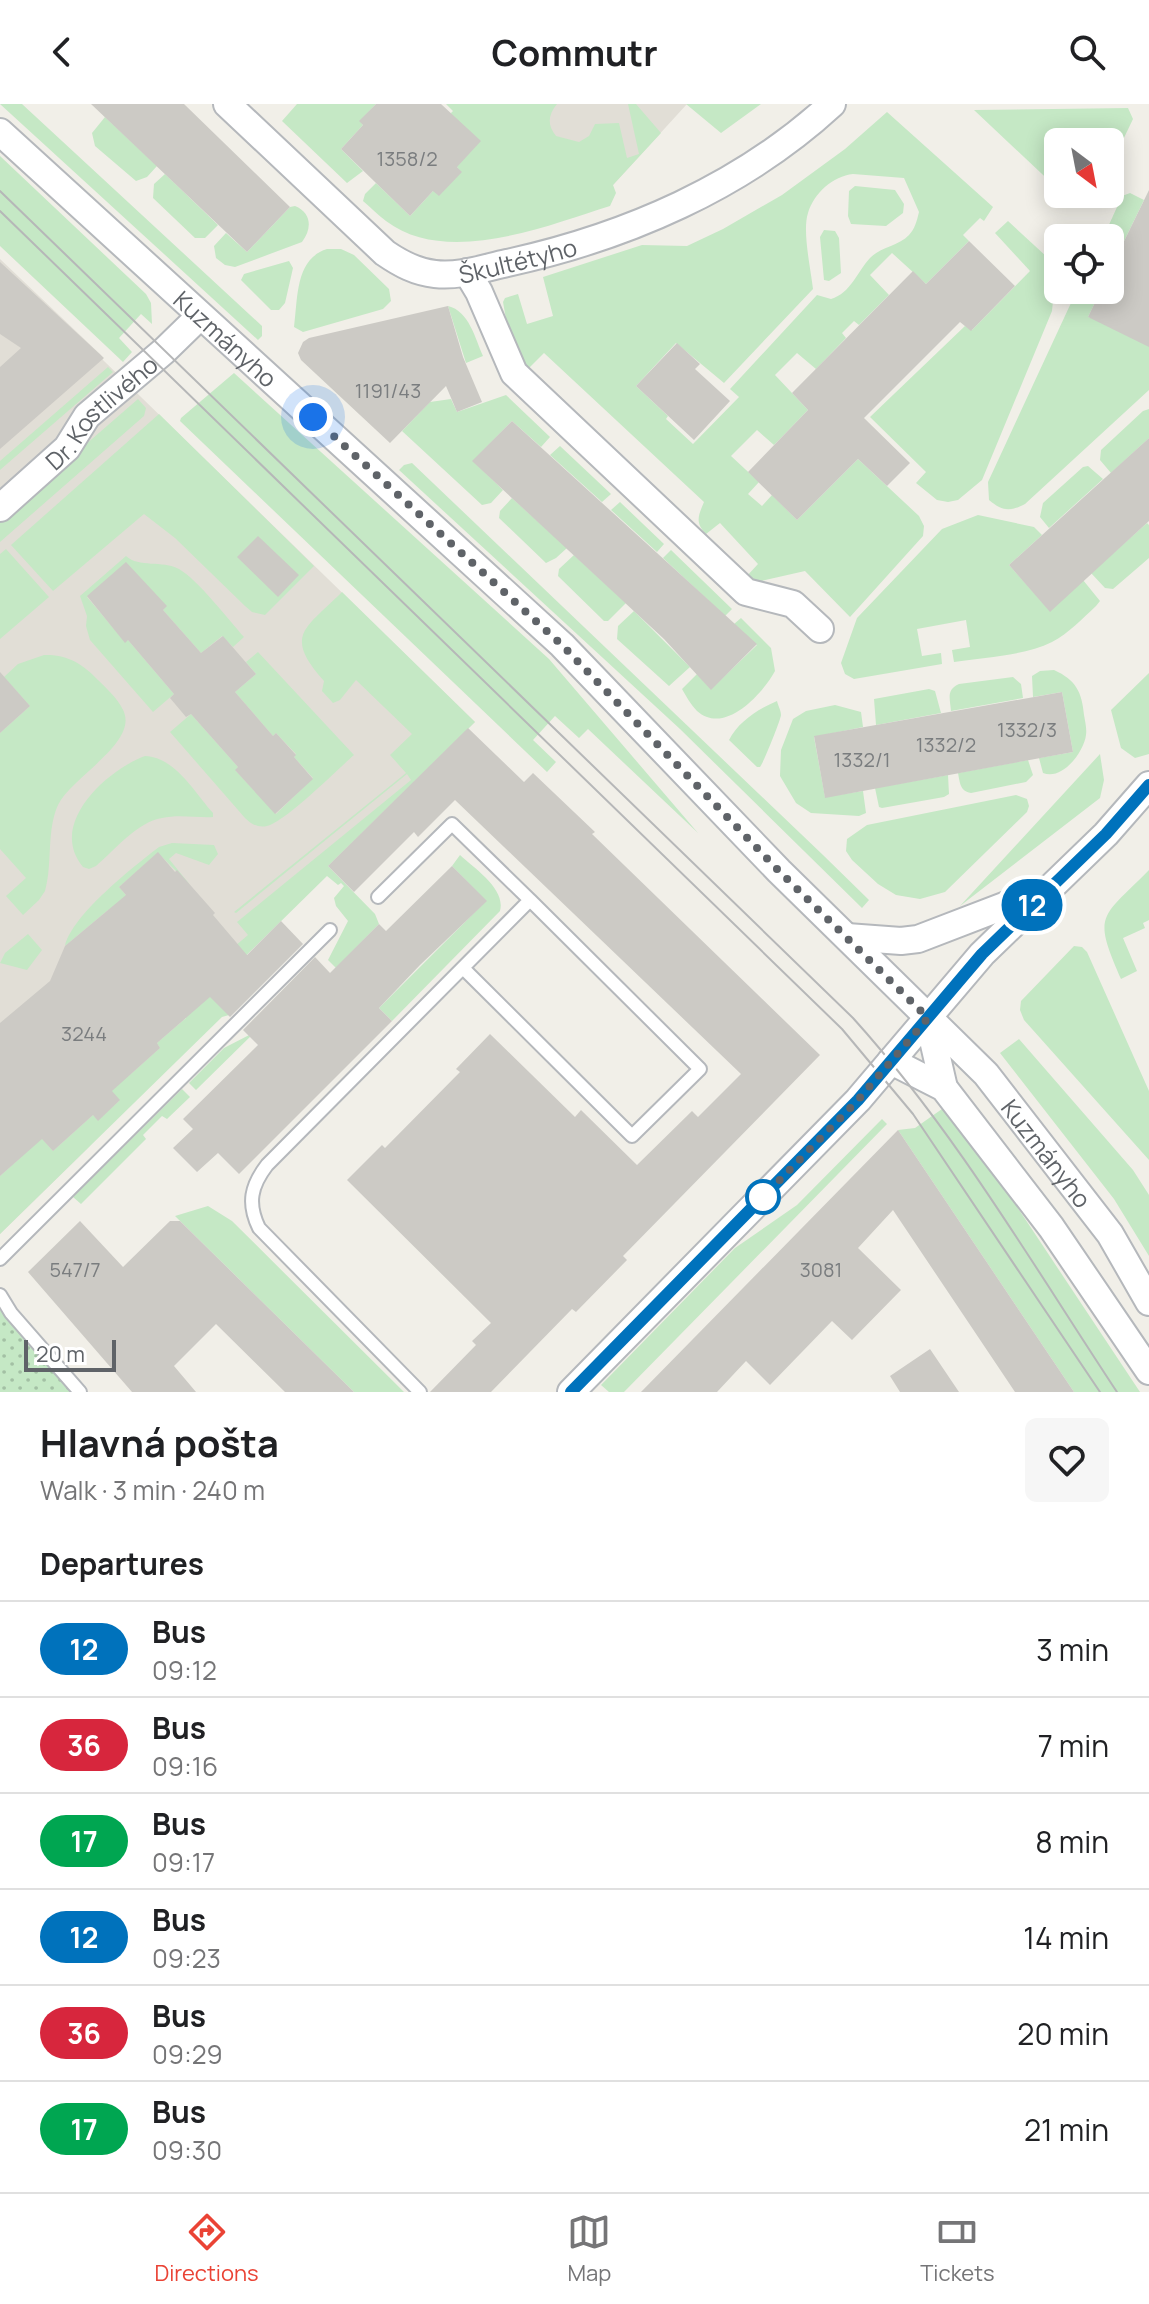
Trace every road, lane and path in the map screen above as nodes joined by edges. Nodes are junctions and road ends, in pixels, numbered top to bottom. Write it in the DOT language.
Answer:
graph roads {
  1 [pos="227,104"];
  2 [pos="832,104"];
  3 [pos="0,132"];
  4 [pos="467,272"];
  5 [pos="200,316"];
  6 [pos="0,508"];
  7 [pos="820,629"];
  8 [pos="1149,785"];
  9 [pos="1048,889"];
  10 [pos="378,897"];
  11 [pos="530,900"];
  12 [pos="330,930"];
  13 [pos="847,937"];
  14 [pos="463,968"];
  15 [pos="928,1018"];
  16 [pos="891,1061"];
  17 [pos="944,1088"];
  18 [pos="0,1259"];
  19 [pos="0,1295"];
  20 [pos="1149,1302"];
  21 [pos="1149,1371"];
  22 [pos="80,1392"];
  23 [pos="420,1392"];
  24 [pos="571,1392"];
  1 -- 4 [label="street, Škultétyho"];
  2 -- 4 [label="street, Škultétyho"];
  3 -- 5 [label="street, Kuzmányho"];
  4 -- 7 [label="street"];
  5 -- 6 [label="street, Dr. Kostlivého"];
  5 -- 13 [label="street, Kuzmányho"];
  8 -- 9 [label="street"];
  9 -- 13 [label="street"];
  9 -- 15 [label="street"];
  10 -- 11 [label="lane"];
  11 -- 14 [label="lane"];
  11 -- 14 [label="lane"];
  12 -- 18 [label="lane"];
  13 -- 15 [label="street, Kuzmányho"];
  14 -- 23 [label="lane"];
  15 -- 16 [label="street"];
  15 -- 17 [label="street, Kuzmányho"];
  15 -- 20 [label="street, Kuzmányho"];
  16 -- 17 [label="street, Kuzmányho"];
  16 -- 24 [label="street"];
  17 -- 21 [label="street, Kuzmányho"];
  19 -- 22 [label="lane"];
}
